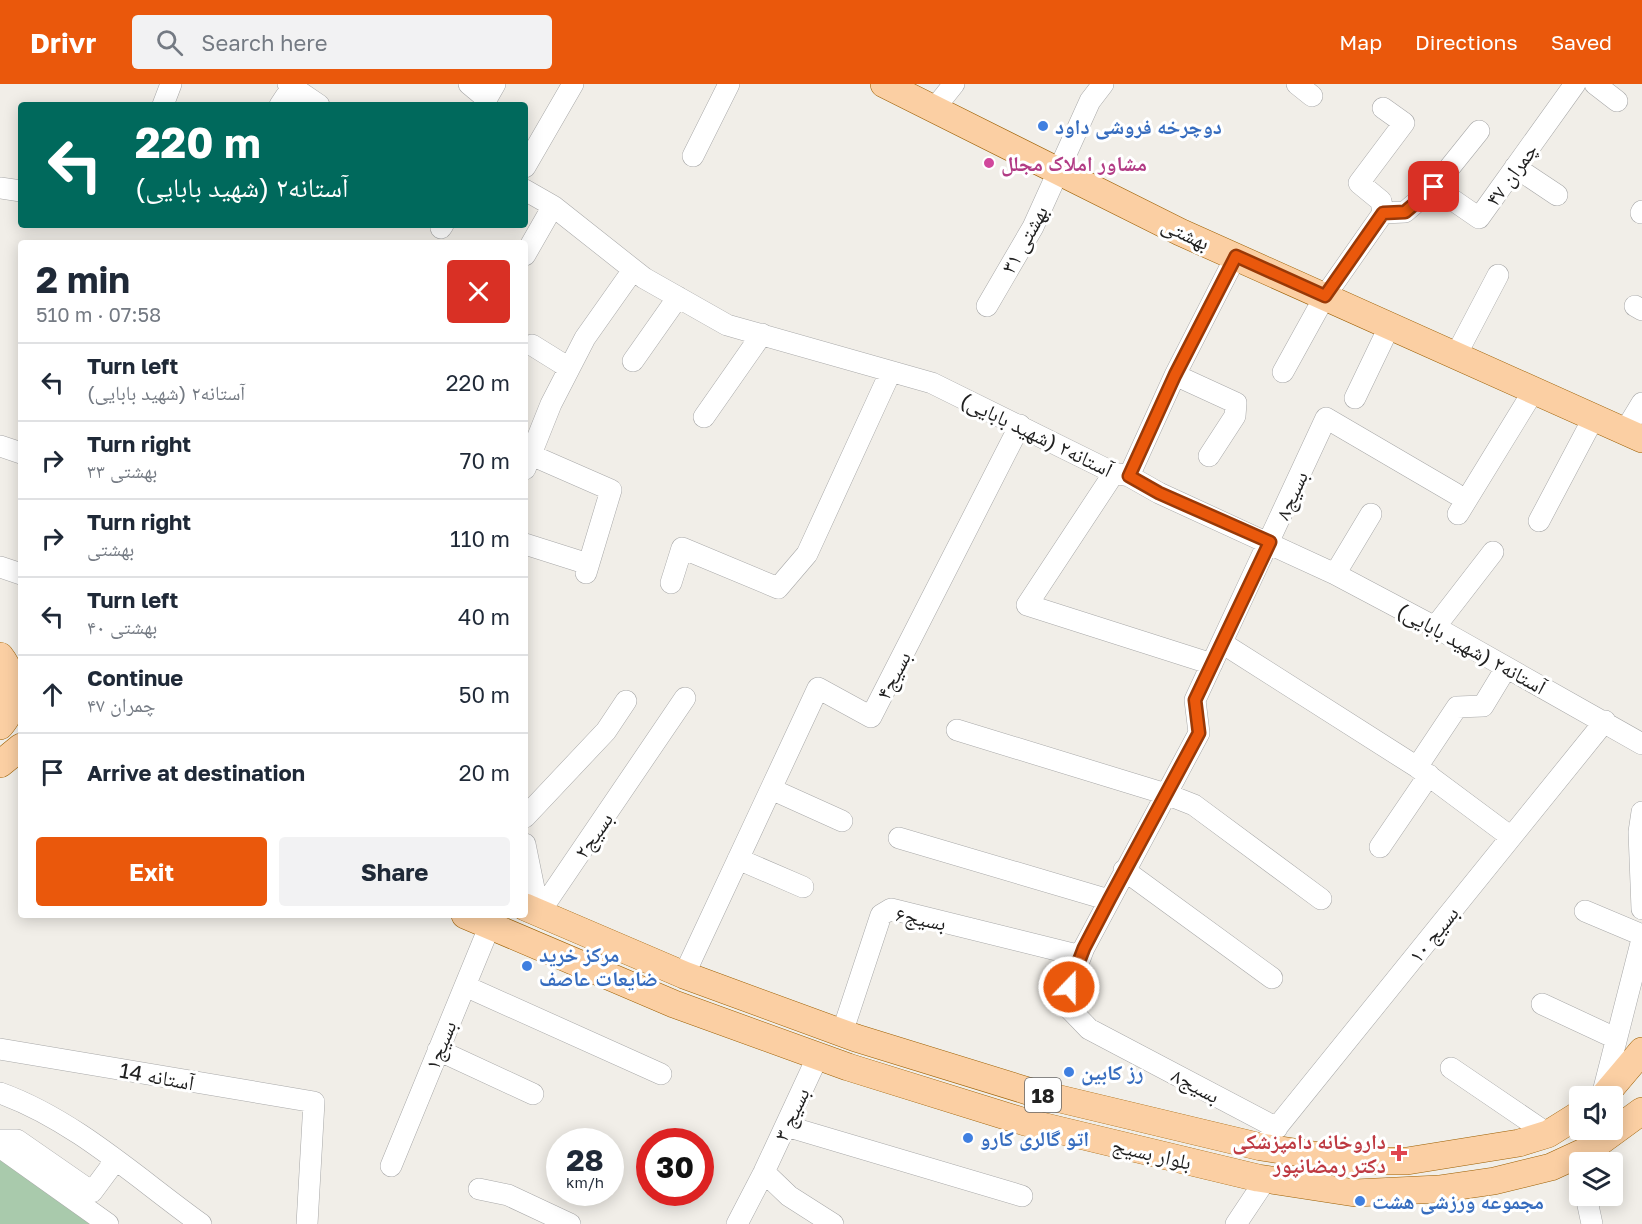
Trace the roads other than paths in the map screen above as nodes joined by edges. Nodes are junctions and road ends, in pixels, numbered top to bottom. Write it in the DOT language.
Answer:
graph roads {
  1 [pos="171,84"];
  2 [pos="469,84"];
  3 [pos="573,84"];
  4 [pos="729,84"];
  5 [pos="884,84"];
  6 [pos="954,84"];
  7 [pos="1103,84"];
  8 [pos="1575,84"];
  9 [pos="1595,84"];
  10 [pos="290,86"];
  11 [pos="488,96"];
  12 [pos="1617,101"];
  13 [pos="164,102"];
  14 [pos="282,102"];
  15 [pos="314,102"];
  16 [pos="1383,108"];
  17 [pos="934,109"];
  18 [pos="1479,131"];
  19 [pos="693,156"];
  20 [pos="528,162"];
  21 [pos="1515,167"];
  22 [pos="1059,171"];
  23 [pos="1434,187"];
  24 [pos="0,188"];
  25 [pos="18,191"];
  26 [pos="528,192"];
  27 [pos="1557,195"];
  28 [pos="553,206"];
  29 [pos="1383,213"];
  30 [pos="528,250"];
  31 [pos="1236,256"];
  32 [pos="633,270"];
  33 [pos="1498,275"];
  34 [pos="1325,296"];
  35 [pos="678,297"];
  36 [pos="987,306"];
  37 [pos="1390,325"];
  38 [pos="762,334"];
  39 [pos="532,345"];
  40 [pos="1456,355"];
  41 [pos="633,361"];
  42 [pos="569,368"];
  43 [pos="1283,372"];
  44 [pos="890,373"];
  45 [pos="1175,375"];
  46 [pos="1534,390"];
  47 [pos="1355,398"];
  48 [pos="1642,403"];
  49 [pos="704,417"];
  50 [pos="1594,417"];
  51 [pos="1020,425"];
  52 [pos="532,432"];
  53 [pos="1634,435"];
  54 [pos="0,446"];
  55 [pos="18,452"];
  56 [pos="1209,456"];
  57 [pos="528,462"];
  58 [pos="1122,474"];
  59 [pos="1371,514"];
  60 [pos="1539,521"];
  61 [pos="1270,542"];
  62 [pos="528,545"];
  63 [pos="1493,552"];
  64 [pos="0,567"];
  65 [pos="18,573"];
  66 [pos="1335,574"];
  67 [pos="671,584"];
  68 [pos="1435,627"];
  69 [pos="1222,643"];
  70 [pos="6,663"];
  71 [pos="1212,664"];
  72 [pos="1506,668"];
  73 [pos="685,698"];
  74 [pos="626,701"];
  75 [pos="1605,721"];
  76 [pos="0,726"];
  77 [pos="957,730"];
  78 [pos="0,735"];
  79 [pos="18,738"];
  80 [pos="1642,744"];
  81 [pos="18,749"];
  82 [pos="0,764"];
  83 [pos="1423,771"];
  84 [pos="771,789"];
  85 [pos="1166,794"];
  86 [pos="1642,812"];
  87 [pos="528,814"];
  88 [pos="842,821"];
  89 [pos="1511,837"];
  90 [pos="899,838"];
  91 [pos="1380,847"];
  92 [pos="738,859"];
  93 [pos="1124,870"];
  94 [pos="528,872"];
  95 [pos="803,887"];
  96 [pos="1321,899"];
  97 [pos="1109,900"];
  98 [pos="1642,909"];
  99 [pos="532,910"];
  100 [pos="1585,911"];
  101 [pos="472,918"];
  102 [pos="490,925"];
  103 [pos="1642,937"];
  104 [pos="1081,956"];
  105 [pos="684,975"];
  106 [pos="1272,978"];
  107 [pos="465,986"];
  108 [pos="1542,1004"];
  109 [pos="842,1033"];
  110 [pos="1615,1038"];
  111 [pos="0,1049"];
  112 [pos="438,1050"];
  113 [pos="1642,1052"];
  114 [pos="818,1056"];
  115 [pos="1451,1068"];
  116 [pos="661,1074"];
  117 [pos="1605,1086"];
  118 [pos="1612,1086"];
  119 [pos="0,1093"];
  120 [pos="532,1094"];
  121 [pos="1642,1111"];
  122 [pos="1569,1121"];
  123 [pos="786,1126"];
  124 [pos="1548,1134"];
  125 [pos="1269,1137"];
  126 [pos="0,1140"];
  127 [pos="0,1147"];
  128 [pos="1587,1152"];
  129 [pos="115,1161"];
  130 [pos="1569,1161"];
  131 [pos="391,1166"];
  132 [pos="764,1172"];
  133 [pos="1266,1179"];
  134 [pos="479,1189"];
  135 [pos="1022,1196"];
  136 [pos="1588,1206"];
  137 [pos="108,1224"];
  138 [pos="201,1224"];
  139 [pos="307,1224"];
  140 [pos="570,1224"];
  141 [pos="737,1224"];
  142 [pos="833,1224"];
  143 [pos="1236,1224"];
  144 [pos="1592,1224"];
  1 -- 13 [label="street"];
  2 -- 11 [label="street"];
  3 -- 20 [label="street"];
  4 -- 19 [label="street"];
  5 -- 17 [label="main road, بهشتی"];
  6 -- 17 [label="street"];
  7 -- 22 [label="street, بهشتی ۳۱"];
  8 -- 21 [label="street, چمران ۴۷"];
  9 -- 12 [label="street"];
  10 -- 14 [label="street"];
  10 -- 15 [label="street"];
  16 -- 29 [label="street"];
  17 -- 22 [label="main road, بهشتی"];
  18 -- 23 [label="street"];
  21 -- 23 [label="street, چمران ۴۷"];
  21 -- 27 [label="street"];
  22 -- 31 [label="main road, بهشتی"];
  22 -- 36 [label="street, بهشتی ۳۱"];
  23 -- 29 [label="street"];
  24 -- 25 [label="street"];
  26 -- 28 [label="street, آستانه۲ (شهید بابایی)"];
  28 -- 30 [label="street"];
  28 -- 32 [label="street, آستانه۲ (شهید بابایی)"];
  29 -- 34 [label="street"];
  31 -- 34 [label="main road, بهشتی"];
  31 -- 45 [label="street"];
  32 -- 35 [label="street, آستانه۲ (شهید بابایی)"];
  32 -- 42 [label="street"];
  33 -- 40 [label="street"];
  34 -- 37 [label="main road, بهشتی"];
  34 -- 43 [label="street"];
  35 -- 38 [label="street, آستانه۲ (شهید بابایی)"];
  35 -- 41 [label="street"];
  37 -- 40 [label="main road, بهشتی"];
  37 -- 47 [label="street"];
  38 -- 44 [label="street, آستانه۲ (شهید بابایی)"];
  38 -- 49 [label="street"];
  39 -- 42 [label="street"];
  40 -- 46 [label="main road, بهشتی"];
  42 -- 52 [label="street"];
  44 -- 51 [label="street, آستانه۲ (شهید بابایی)"];
  44 -- 67 [label="street"];
  45 -- 56 [label="street"];
  45 -- 58 [label="street"];
  46 -- 50 [label="main road, بهشتی"];
  46 -- 61 [label="street, بسیج۸"];
  48 -- 53 [label="street"];
  50 -- 53 [label="main road, بهشتی"];
  50 -- 60 [label="street"];
  51 -- 58 [label="street, آستانه۲ (شهید بابایی)"];
  51 -- 84 [label="street, بسیج۴"];
  52 -- 57 [label="street"];
  54 -- 55 [label="street"];
  57 -- 62 [label="street"];
  58 -- 61 [label="street, آستانه۲ (شهید بابایی)"];
  58 -- 71 [label="street"];
  59 -- 66 [label="street"];
  61 -- 66 [label="street, آستانه۲ (شهید بابایی)"];
  61 -- 69 [label="street, بسیج۸"];
  63 -- 68 [label="street"];
  64 -- 65 [label="street"];
  66 -- 68 [label="street, آستانه۲ (شهید بابایی)"];
  68 -- 72 [label="street, آستانه۲ (شهید بابایی)"];
  69 -- 71 [label="street, بسیج۸"];
  69 -- 83 [label="street"];
  70 -- 76 [label="main road"];
  71 -- 85 [label="street, بسیج۸"];
  72 -- 75 [label="street, آستانه۲ (شهید بابایی)"];
  72 -- 83 [label="street"];
  73 -- 99 [label="street, بسیج۲"];
  74 -- 87 [label="street"];
  75 -- 80 [label="street, آستانه۲ (شهید بابایی)"];
  75 -- 89 [label="street, بسیج ۱۰"];
  77 -- 85 [label="street"];
  78 -- 79 [label="main road"];
  81 -- 82 [label="main road"];
  83 -- 89 [label="street"];
  83 -- 91 [label="street"];
  84 -- 88 [label="street"];
  84 -- 92 [label="street, بسیج۴"];
  85 -- 93 [label="street, بسیج۸"];
  85 -- 96 [label="street"];
  86 -- 98 [label="street"];
  89 -- 125 [label="street, بسیج ۱۰"];
  90 -- 97 [label="street"];
  92 -- 95 [label="street"];
  92 -- 105 [label="street, بسیج۴"];
  93 -- 97 [label="street, بسیج۸"];
  93 -- 106 [label="street"];
  94 -- 99 [label="street"];
  97 -- 104 [label="street, بسیج۸"];
  99 -- 105 [label="main road, بلوار بسیج / 18"];
  100 -- 103 [label="street"];
  101 -- 102 [label="main road, بلوار بسیج / 18"];
  102 -- 107 [label="street, بسیج۱"];
  102 -- 114 [label="main road, بلوار بسیج / 18"];
  103 -- 110 [label="street"];
  104 -- 109 [label="street, بسیج۶"];
  104 -- 125 [label="street, بسیج۸"];
  105 -- 109 [label="main road, بلوار بسیج / 18"];
  107 -- 112 [label="street, بسیج۱"];
  107 -- 116 [label="street"];
  108 -- 110 [label="street"];
  109 -- 125 [label="main road, بلوار بسیج / 18"];
  110 -- 117 [label="street"];
  111 -- 139 [label="street, آستانه 14"];
  112 -- 120 [label="street"];
  112 -- 131 [label="street, بسیج۱"];
  113 -- 118 [label="main road"];
  114 -- 123 [label="street, بسیج ۳"];
  114 -- 133 [label="main road, بلوار بسیج / 18"];
  115 -- 124 [label="street"];
  119 -- 129 [label="street"];
  121 -- 128 [label="main road, بلوار بسیج / 18"];
  122 -- 124 [label="main road, بلوار بسیج / 18"];
  123 -- 132 [label="street, بسیج ۳"];
  123 -- 135 [label="street"];
  124 -- 125 [label="main road, بلوار بسیج / 18"];
  126 -- 129 [label="street"];
  127 -- 137 [label="street"];
  129 -- 138 [label="street"];
  130 -- 133 [label="main road, بلوار بسیج / 18"];
  132 -- 141 [label="street, بسیج ۳"];
  132 -- 142 [label="street"];
  133 -- 143 [label="street"];
  134 -- 140 [label="street"];
  136 -- 144 [label="street"];
}
